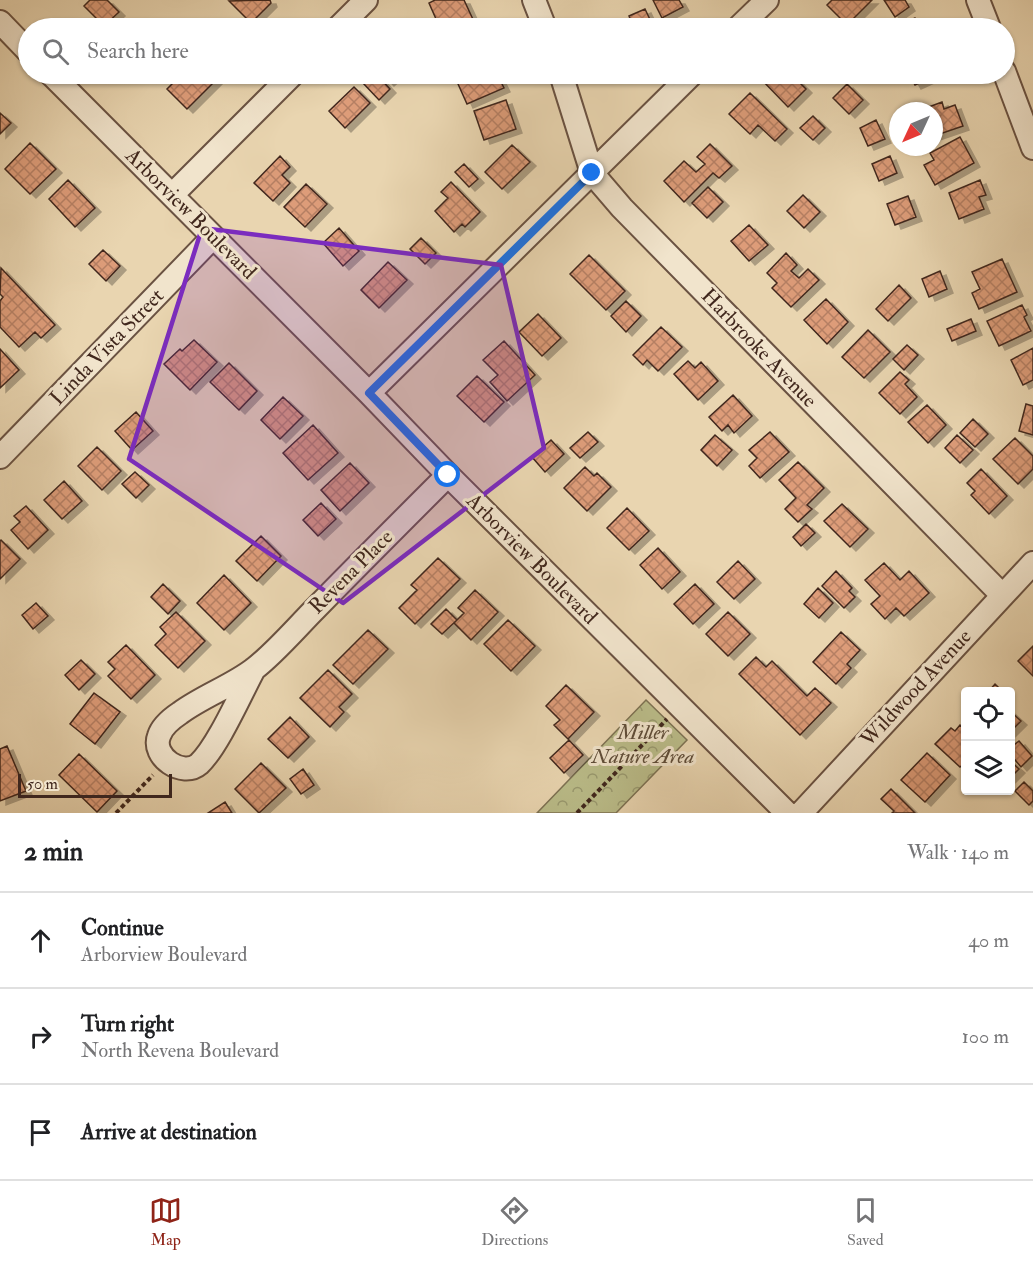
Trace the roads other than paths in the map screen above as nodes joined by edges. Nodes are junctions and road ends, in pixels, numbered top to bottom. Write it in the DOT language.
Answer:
graph roads {
  1 [pos="366,0"];
  2 [pos="534,0"];
  3 [pos="767,0"];
  4 [pos="978,0"];
  5 [pos="348,18"];
  6 [pos="541,18"];
  7 [pos="748,18"];
  8 [pos="985,18"];
  9 [pos="0,22"];
  10 [pos="18,41"];
  11 [pos="61,84"];
  12 [pos="283,84"];
  13 [pos="564,84"];
  14 [pos="682,84"];
  15 [pos="1010,84"];
  16 [pos="1033,148"];
  17 [pos="592,173"];
  18 [pos="172,195"];
  19 [pos="213,237"];
  20 [pos="369,393"];
  21 [pos="0,457"];
  22 [pos="448,475"];
  23 [pos="1033,563"];
  24 [pos="1002,595"];
  25 [pos="254,669"];
  26 [pos="787,813"];
  27 [pos="801,813"];
  1 -- 5 [label="street"];
  2 -- 6 [label="street"];
  3 -- 7 [label="street"];
  4 -- 8 [label="street"];
  9 -- 10 [label="street"];
  11 -- 18 [label="street, Arborview Boulevard"];
  12 -- 18 [label="street"];
  13 -- 17 [label="street, Harbrooke Avenue"];
  14 -- 17 [label="street"];
  15 -- 16 [label="street"];
  17 -- 20 [label="street"];
  17 -- 24 [label="street, Harbrooke Avenue"];
  18 -- 19 [label="street, Arborview Boulevard"];
  19 -- 20 [label="street, Arborview Boulevard"];
  19 -- 21 [label="street, Linda Vista Street"];
  20 -- 22 [label="street, Arborview Boulevard"];
  22 -- 25 [label="street, Revena Place"];
  22 -- 26 [label="street, Arborview Boulevard"];
  23 -- 24 [label="street, Wildwood Avenue"];
  24 -- 27 [label="street, Wildwood Avenue"];
  25 -- 25 [label="street, Revena Place"];
}
